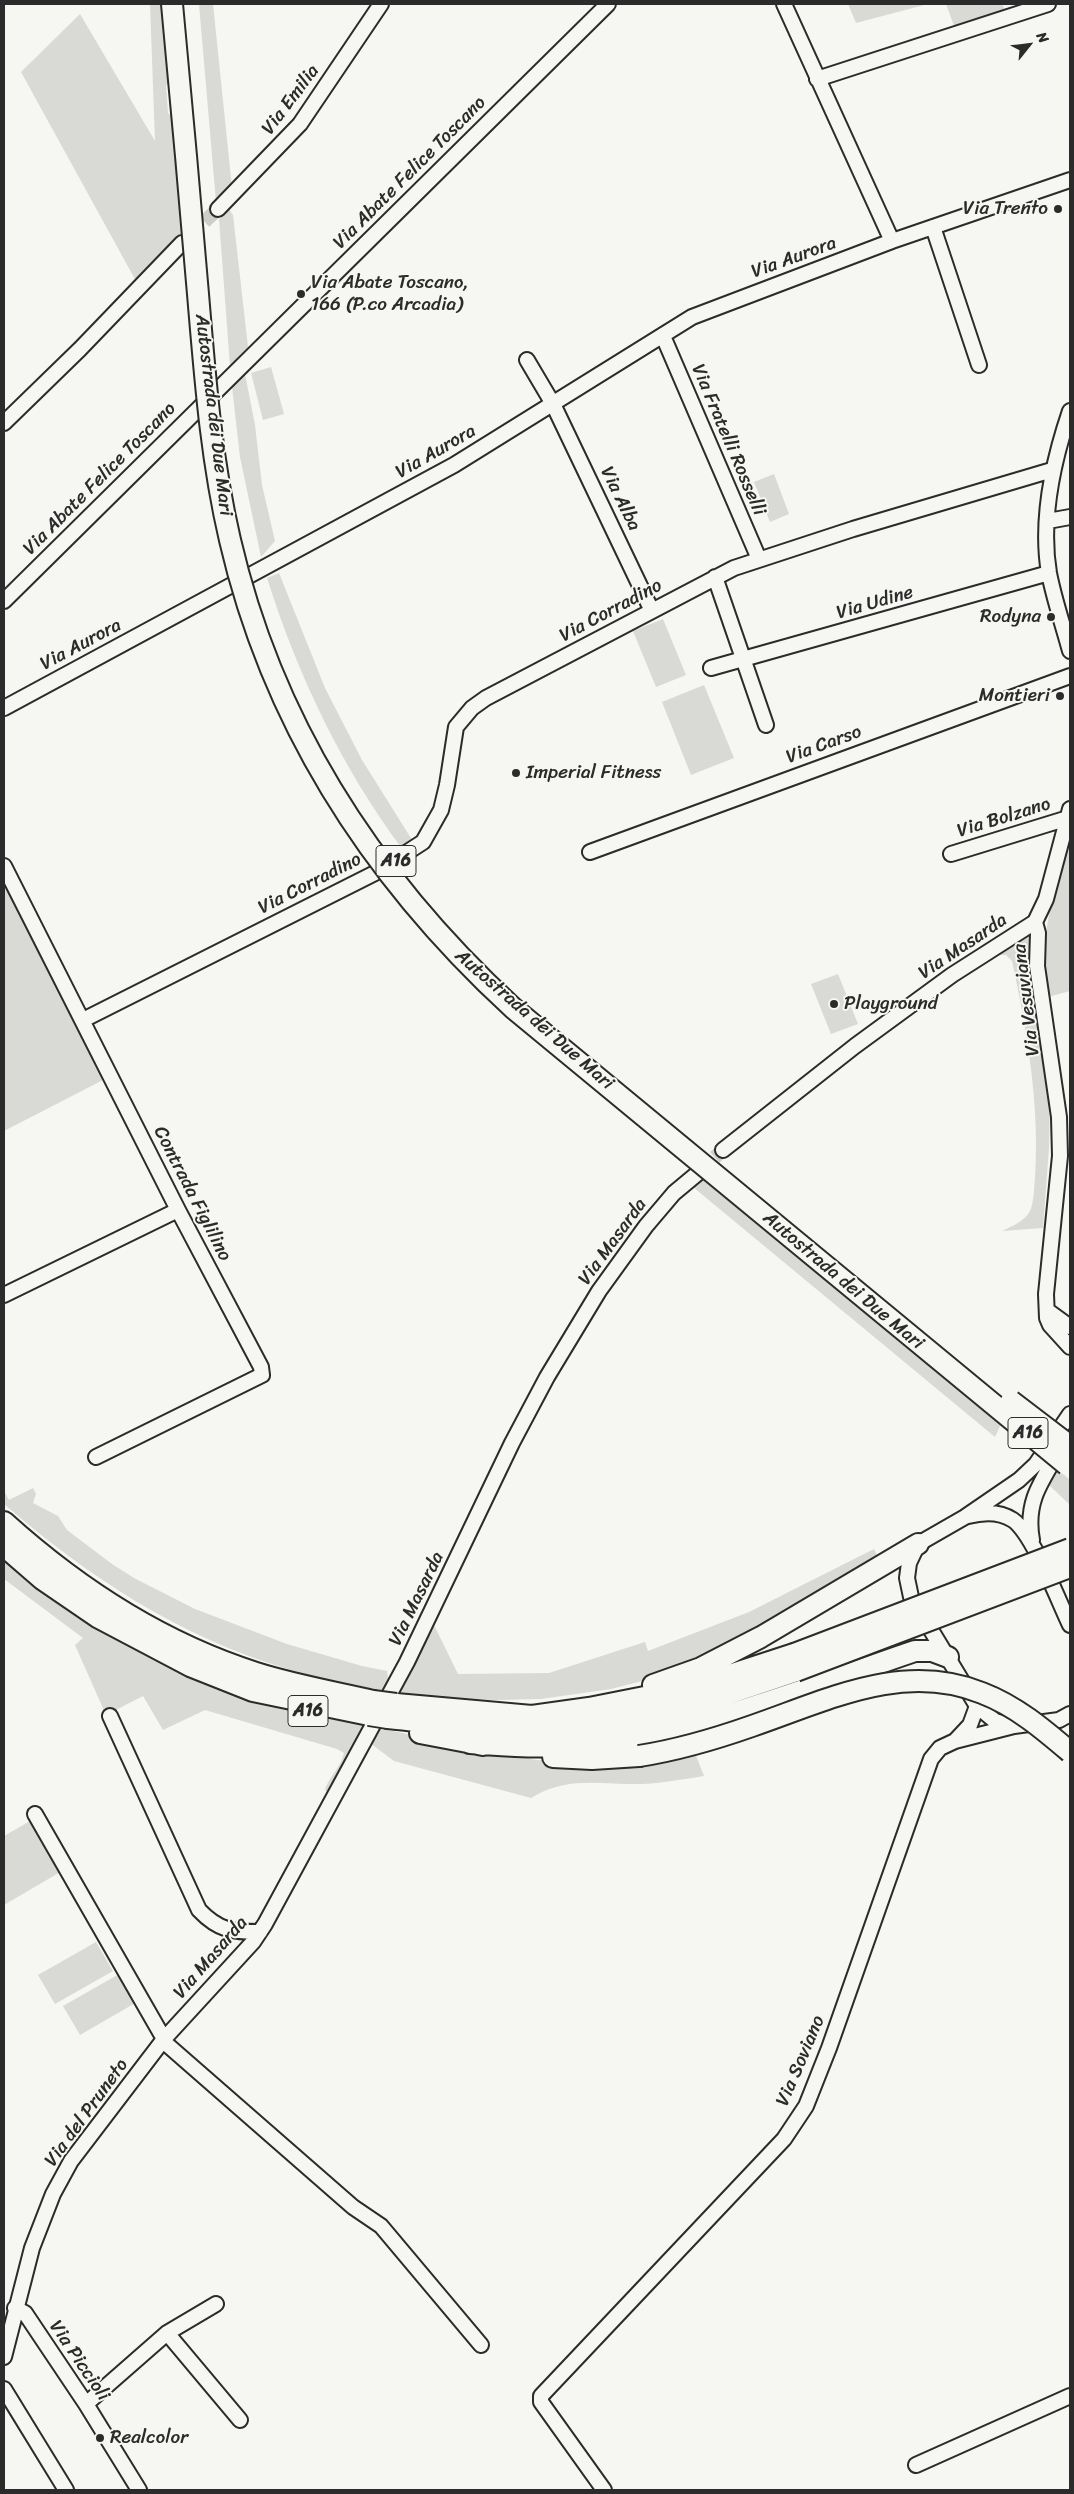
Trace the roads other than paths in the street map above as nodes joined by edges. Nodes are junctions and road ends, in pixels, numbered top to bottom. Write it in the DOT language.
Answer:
graph roads {
  1 [pos="172,4"];
  2 [pos="186,4"];
  3 [pos="381,4"];
  4 [pos="608,4"];
  5 [pos="784,4"];
  6 [pos="1048,4"];
  7 [pos="817,79"];
  8 [pos="1070,180"];
  9 [pos="218,209"];
  10 [pos="933,227"];
  11 [pos="892,241"];
  12 [pos="182,243"];
  13 [pos="663,336"];
  14 [pos="527,360"];
  15 [pos="979,365"];
  16 [pos="553,404"];
  17 [pos="1070,411"];
  18 [pos="4,423"];
  19 [pos="1052,470"];
  20 [pos="1070,517"];
  21 [pos="1048,521"];
  22 [pos="759,559"];
  23 [pos="1049,572"];
  24 [pos="715,577"];
  25 [pos="4,601"];
  26 [pos="652,611"];
  27 [pos="1070,651"];
  28 [pos="744,660"];
  29 [pos="711,668"];
  30 [pos="1070,676"];
  31 [pos="4,708"];
  32 [pos="766,725"];
  33 [pos="1069,814"];
  34 [pos="590,852"];
  35 [pos="950,854"];
  36 [pos="4,866"];
  37 [pos="1035,922"];
  38 [pos="83,1020"];
  39 [pos="723,1150"];
  40 [pos="698,1173"];
  41 [pos="178,1210"];
  42 [pos="4,1295"];
  43 [pos="1048,1311"];
  44 [pos="1070,1327"];
  45 [pos="1070,1347"];
  46 [pos="1070,1414"];
  47 [pos="1070,1431"];
  48 [pos="96,1456"];
  49 [pos="1069,1462"];
  50 [pos="965,1517"];
  51 [pos="4,1522"];
  52 [pos="918,1544"];
  53 [pos="4,1546"];
  54 [pos="1033,1549"];
  55 [pos="1070,1549"];
  56 [pos="1070,1567"];
  57 [pos="1070,1625"];
  58 [pos="948,1657"];
  59 [pos="795,1662"];
  60 [pos="977,1706"];
  61 [pos="589,1708"];
  62 [pos="379,1713"];
  63 [pos="110,1716"];
  64 [pos="1067,1718"];
  65 [pos="1014,1726"];
  66 [pos="955,1741"];
  67 [pos="470,1742"];
  68 [pos="1070,1752"];
  69 [pos="35,1814"];
  70 [pos="260,1932"];
  71 [pos="164,2040"];
  72 [pos="216,2304"];
  73 [pos="15,2308"];
  74 [pos="168,2334"];
  75 [pos="481,2345"];
  76 [pos="4,2357"];
  77 [pos="4,2389"];
  78 [pos="1070,2396"];
  79 [pos="86,2404"];
  80 [pos="240,2420"];
  81 [pos="916,2465"];
  82 [pos="66,2490"];
  83 [pos="139,2490"];
  84 [pos="604,2490"];
  1 -- 49 [label="highway, Autostrada dei Due Mari / A16, bridge"];
  2 -- 49 [label="highway, Autostrada dei Due Mari / A16, bridge"];
  3 -- 9 [label="street, Via Emilia"];
  4 -- 25 [label="street, Via Abate Felice Toscano"];
  5 -- 7 [label="street"];
  6 -- 7 [label="street"];
  7 -- 11 [label="street"];
  8 -- 10 [label="street"];
  10 -- 11 [label="street"];
  10 -- 15 [label="street"];
  11 -- 13 [label="street, Via Aurora"];
  12 -- 18 [label="street"];
  13 -- 16 [label="street, Via Aurora"];
  13 -- 22 [label="street, Via Fratelli Rosselli"];
  14 -- 16 [label="street, Via Alba"];
  16 -- 26 [label="street, Via Alba"];
  16 -- 31 [label="street, Via Aurora"];
  17 -- 19 [label="street"];
  19 -- 21 [label="street"];
  19 -- 22 [label="street, Via Corradino"];
  20 -- 21 [label="street"];
  21 -- 23 [label="street"];
  22 -- 24 [label="street, Via Corradino"];
  23 -- 27 [label="street"];
  23 -- 28 [label="street, Via Udine"];
  24 -- 26 [label="street, Via Corradino"];
  24 -- 28 [label="street"];
  26 -- 38 [label="street, Via Corradino"];
  28 -- 29 [label="street, Via Udine"];
  28 -- 32 [label="street"];
  30 -- 34 [label="street, Via Carso"];
  33 -- 35 [label="street, Via Bolzano"];
  33 -- 37 [label="street, Via Vesuviana"];
  36 -- 38 [label="street, Contrada Figlilino"];
  37 -- 39 [label="street, Via Masarda"];
  37 -- 43 [label="street, Via Vesuviana"];
  38 -- 41 [label="street, Contrada Figlilino"];
  40 -- 70 [label="street, Via Masarda"];
  41 -- 42 [label="street"];
  41 -- 48 [label="street, Contrada Figlilino"];
  43 -- 44 [label="street"];
  43 -- 45 [label="street, Via Vesuviana"];
  46 -- 50 [label="street"];
  47 -- 54 [label="street"];
  50 -- 52 [label="street"];
  50 -- 54 [label="street"];
  51 -- 62 [label="highway"];
  52 -- 58 [label="street"];
  52 -- 61 [label="highway"];
  53 -- 62 [label="highway, A16"];
  54 -- 57 [label="street"];
  55 -- 59 [label="highway, bridge"];
  56 -- 59 [label="highway, bridge"];
  58 -- 60 [label="street"];
  58 -- 67 [label="highway"];
  59 -- 61 [label="highway"];
  59 -- 62 [label="highway"];
  60 -- 65 [label="street"];
  60 -- 66 [label="street"];
  61 -- 62 [label="highway"];
  62 -- 67 [label="highway, A16"];
  63 -- 70 [label="street"];
  64 -- 65 [label="street"];
  65 -- 66 [label="street"];
  66 -- 84 [label="street, Via Soviano"];
  67 -- 68 [label="highway, bridge"];
  69 -- 71 [label="street"];
  70 -- 71 [label="street, Via Masarda"];
  71 -- 73 [label="street, Via del Pruneto"];
  71 -- 75 [label="street"];
  72 -- 74 [label="street"];
  73 -- 76 [label="street, Via del Pruneto"];
  73 -- 79 [label="street, Via Piccioli"];
  74 -- 79 [label="street"];
  74 -- 80 [label="street"];
  77 -- 82 [label="street"];
  78 -- 81 [label="street"];
  79 -- 83 [label="street, Via Piccioli"];
}
